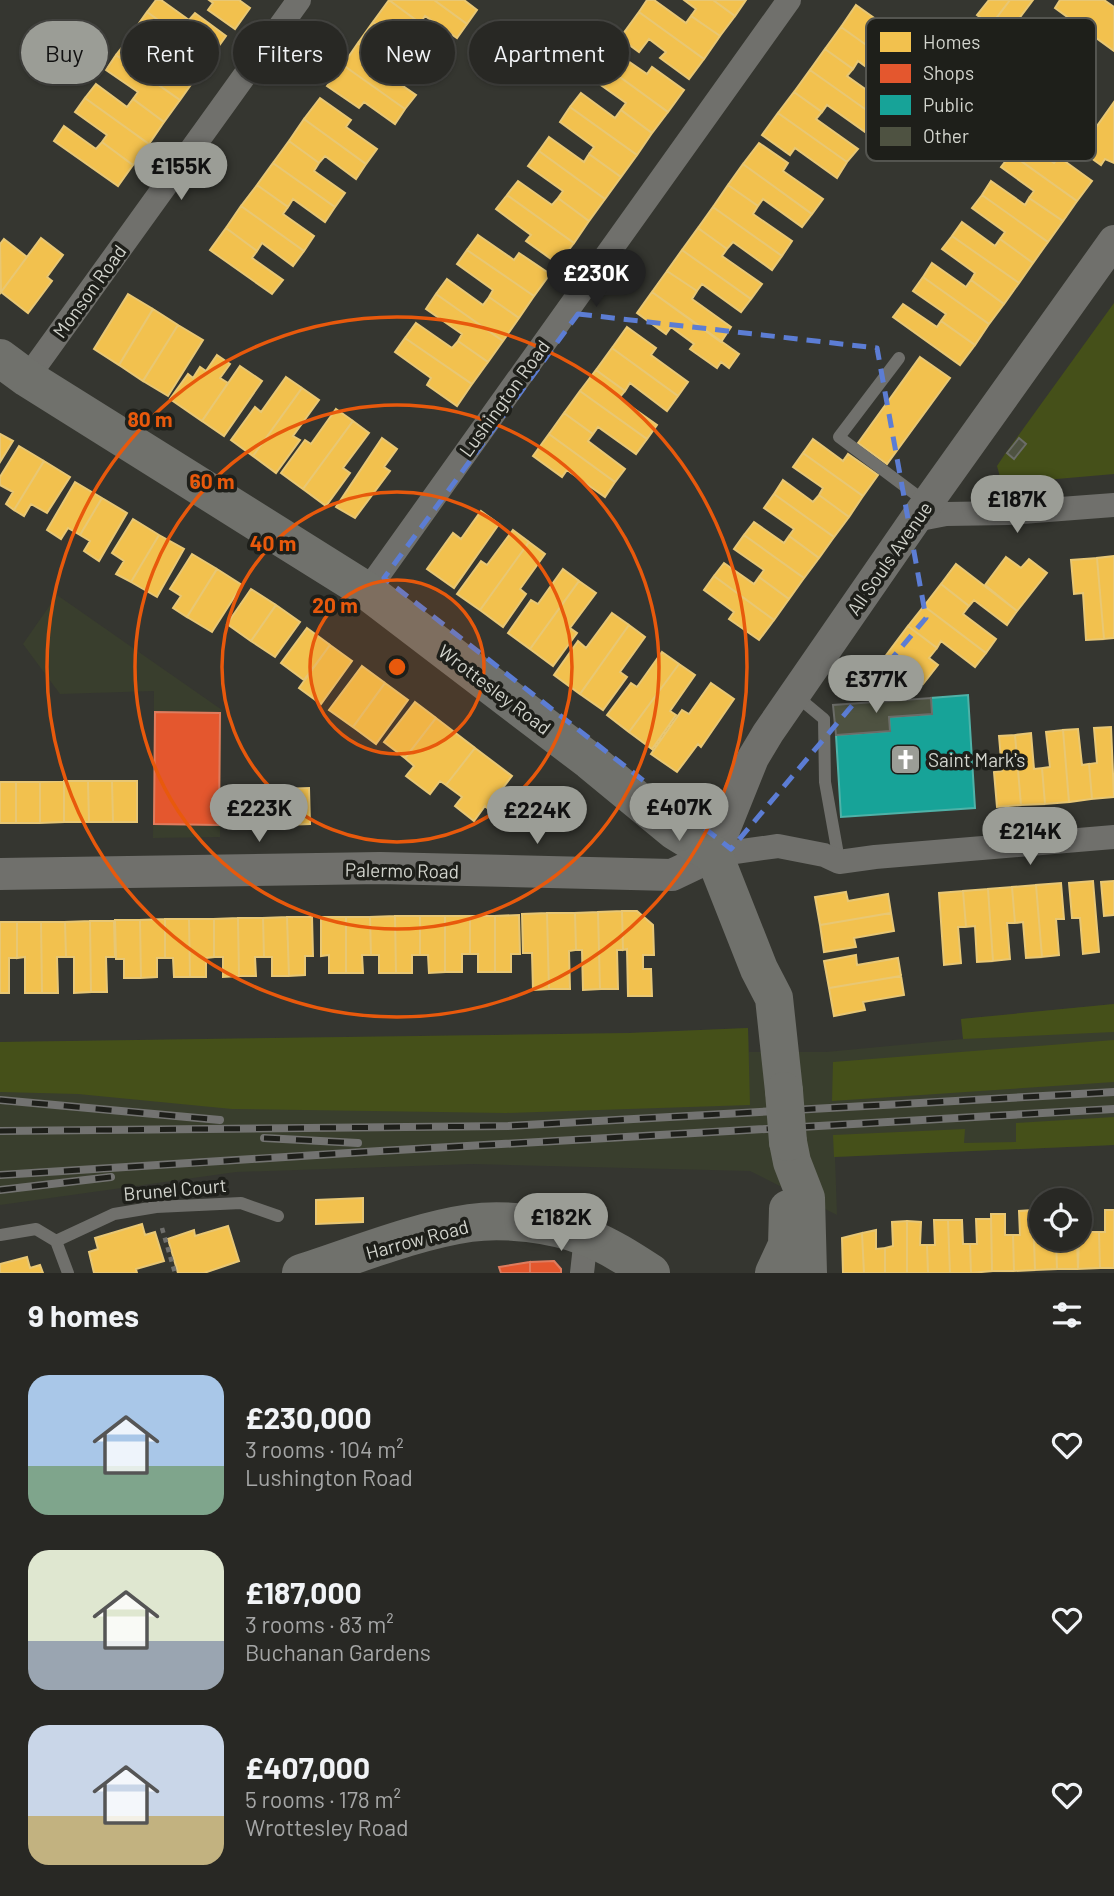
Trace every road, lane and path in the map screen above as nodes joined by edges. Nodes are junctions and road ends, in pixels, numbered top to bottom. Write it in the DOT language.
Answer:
graph roads {
  1 [pos="299,0"];
  2 [pos="789,0"];
  3 [pos="1114,241"];
  4 [pos="899,358"];
  5 [pos="13,368"];
  6 [pos="1114,505"];
  7 [pos="921,512"];
  8 [pos="366,591"];
  9 [pos="793,696"];
  10 [pos="1114,837"];
  11 [pos="714,855"];
  12 [pos="839,862"];
  13 [pos="0,874"];
  14 [pos="790,1152"];
  15 [pos="156,1206"];
  16 [pos="278,1216"];
  17 [pos="0,1235"];
  18 [pos="56,1241"];
  19 [pos="584,1255"];
  20 [pos="68,1273"];
  21 [pos="175,1273"];
  22 [pos="301,1273"];
  23 [pos="651,1273"];
  24 [pos="774,1273"];
  25 [pos="808,1273"];
  1 -- 5 [label="street, Monson Road"];
  2 -- 8 [label="street, Lushington Road"];
  3 -- 7 [label="street, All Souls Avenue"];
  4 -- 7 [label="lane"];
  5 -- 8 [label="main road, Wrottesley Road"];
  6 -- 7 [label="street"];
  7 -- 9 [label="street, All Souls Avenue"];
  8 -- 11 [label="main road, Wrottesley Road"];
  9 -- 11 [label="street, All Souls Avenue"];
  9 -- 12 [label="lane"];
  10 -- 12 [label="street"];
  11 -- 12 [label="street"];
  11 -- 13 [label="street, Palermo Road"];
  11 -- 14 [label="main road, bridge"];
  14 -- 24 [label="main road"];
  14 -- 25 [label="main road"];
  15 -- 16 [label="lane, Brunel Court"];
  15 -- 18 [label="lane, Brunel Court"];
  15 -- 21 [label="path"];
  17 -- 18 [label="lane"];
  18 -- 20 [label="lane"];
  19 -- 22 [label="main road, Harrow Road"];
  19 -- 23 [label="main road, Harrow Road"];
}
